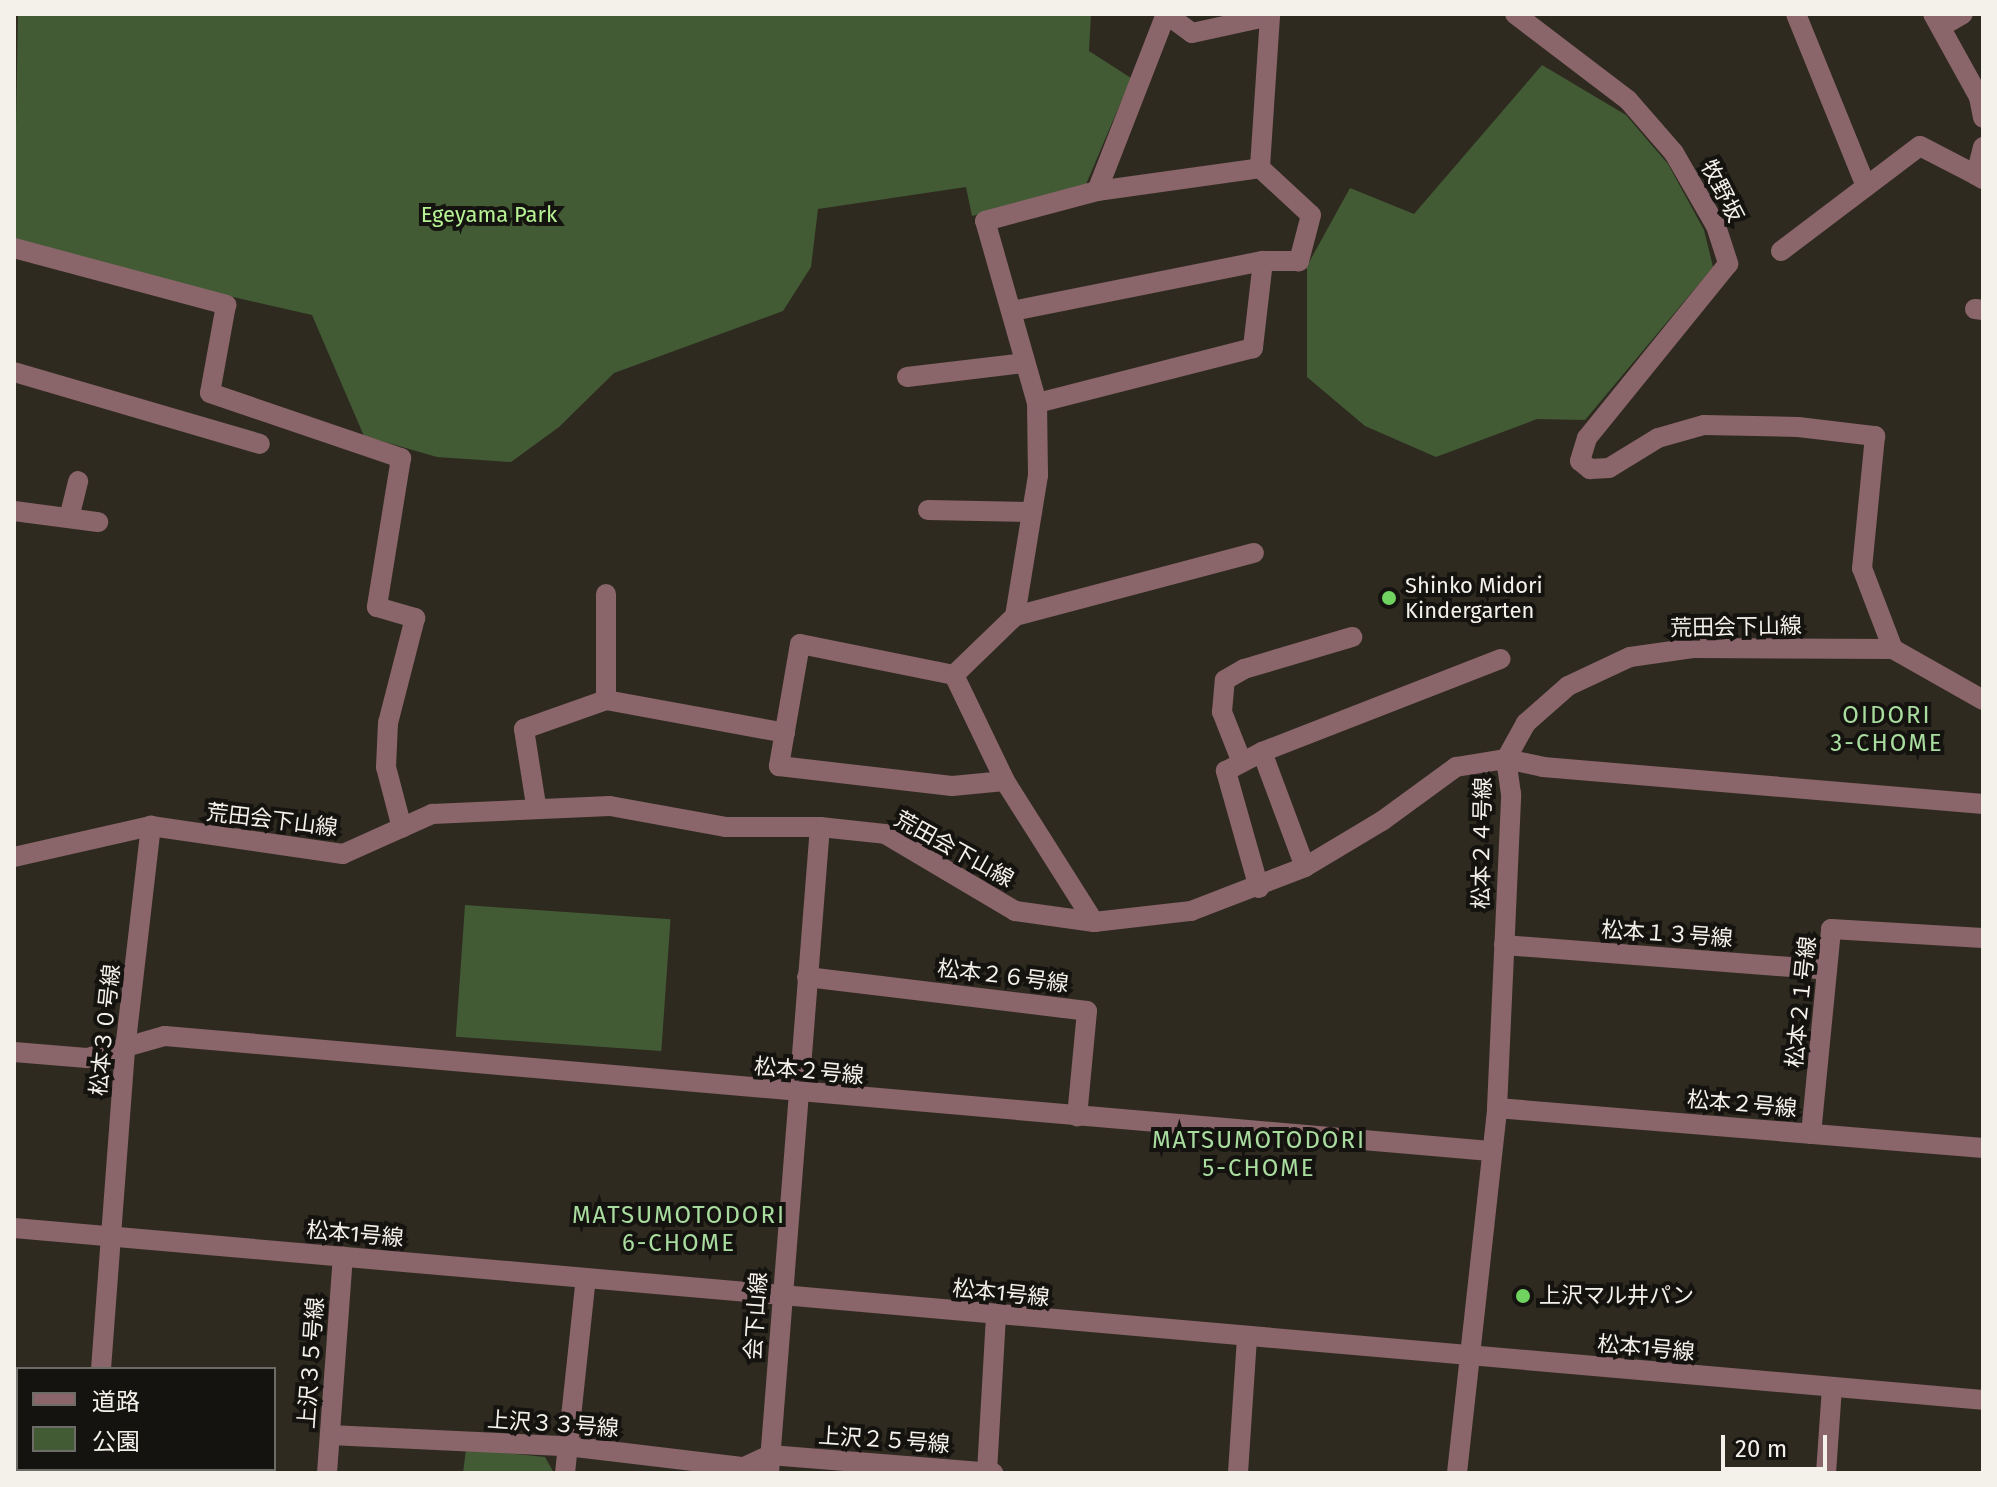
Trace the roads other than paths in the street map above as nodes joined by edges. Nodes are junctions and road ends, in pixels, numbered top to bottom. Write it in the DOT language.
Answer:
graph roads {
  1 [pos="1166,14"];
  2 [pos="1515,14"];
  3 [pos="1796,14"];
  4 [pos="1963,14"];
  5 [pos="1938,20"];
  6 [pos="1983,118"];
  7 [pos="1983,147"];
  8 [pos="1260,168"];
  9 [pos="1980,177"];
  10 [pos="1866,186"];
  11 [pos="1097,191"];
  12 [pos="14,248"];
  13 [pos="1781,251"];
  14 [pos="1263,261"];
  15 [pos="1012,311"];
  16 [pos="1024,363"];
  17 [pos="14,372"];
  18 [pos="907,377"];
  19 [pos="1037,403"];
  20 [pos="260,444"];
  21 [pos="78,481"];
  22 [pos="928,510"];
  23 [pos="14,511"];
  24 [pos="1032,512"];
  25 [pos="69,518"];
  26 [pos="98,522"];
  27 [pos="1254,553"];
  28 [pos="606,594"];
  29 [pos="1015,616"];
  30 [pos="1352,637"];
  31 [pos="1893,649"];
  32 [pos="1500,659"];
  33 [pos="954,675"];
  34 [pos="606,700"];
  35 [pos="1983,700"];
  36 [pos="785,733"];
  37 [pos="1262,752"];
  38 [pos="1506,759"];
  39 [pos="1241,760"];
  40 [pos="1005,781"];
  41 [pos="1983,804"];
  42 [pos="536,805"];
  43 [pos="151,826"];
  44 [pos="820,827"];
  45 [pos="402,828"];
  46 [pos="14,857"];
  47 [pos="1305,867"];
  48 [pos="1259,888"];
  49 [pos="1094,922"];
  50 [pos="1983,938"];
  51 [pos="1504,945"];
  52 [pos="1827,970"];
  53 [pos="807,977"];
  54 [pos="125,1050"];
  55 [pos="14,1052"];
  56 [pos="798,1094"];
  57 [pos="1497,1108"];
  58 [pos="1077,1117"];
  59 [pos="1811,1134"];
  60 [pos="1983,1148"];
  61 [pos="1490,1151"];
  62 [pos="14,1228"];
  63 [pos="113,1238"];
  64 [pos="343,1257"];
  65 [pos="586,1278"];
  66 [pos="781,1292"];
  67 [pos="996,1318"];
  68 [pos="1247,1339"];
  69 [pos="1469,1358"];
  70 [pos="101,1367"];
  71 [pos="1832,1388"];
  72 [pos="1983,1400"];
  73 [pos="330,1435"];
  74 [pos="567,1446"];
  75 [pos="770,1464"];
  76 [pos="987,1472"];
  77 [pos="327,1473"];
  78 [pos="565,1473"];
  79 [pos="993,1473"];
  80 [pos="1238,1473"];
  81 [pos="1457,1473"];
  82 [pos="1826,1473"];
  1 -- 8 [label="street"];
  1 -- 11 [label="street"];
  2 -- 31 [label="street, 牧野坂"];
  3 -- 10 [label="street"];
  4 -- 5 [label="street"];
  5 -- 6 [label="street"];
  7 -- 9 [label="street"];
  8 -- 11 [label="street"];
  8 -- 14 [label="street"];
  9 -- 10 [label="street"];
  10 -- 13 [label="street"];
  11 -- 15 [label="street"];
  12 -- 45 [label="street"];
  14 -- 15 [label="street"];
  14 -- 19 [label="street"];
  15 -- 16 [label="street"];
  16 -- 18 [label="street"];
  16 -- 19 [label="street"];
  17 -- 20 [label="street"];
  19 -- 24 [label="street"];
  21 -- 25 [label="street"];
  22 -- 24 [label="street"];
  23 -- 25 [label="street"];
  24 -- 29 [label="street"];
  25 -- 26 [label="street"];
  27 -- 29 [label="street"];
  28 -- 34 [label="street"];
  29 -- 33 [label="street"];
  30 -- 39 [label="street"];
  31 -- 35 [label="street, 荒田会下山線"];
  31 -- 38 [label="street, 荒田会下山線"];
  32 -- 37 [label="street"];
  33 -- 36 [label="street"];
  33 -- 40 [label="street"];
  34 -- 36 [label="street"];
  34 -- 42 [label="street"];
  36 -- 40 [label="street"];
  37 -- 39 [label="street"];
  37 -- 47 [label="street"];
  38 -- 41 [label="street, 松本２４号線"];
  38 -- 47 [label="street, 荒田会下山線"];
  38 -- 51 [label="street, 松本２４号線"];
  39 -- 48 [label="street"];
  40 -- 49 [label="street"];
  42 -- 44 [label="street, 荒田会下山線"];
  42 -- 45 [label="street, 荒田会下山線"];
  43 -- 45 [label="street, 荒田会下山線"];
  43 -- 46 [label="street, 荒田会下山線"];
  43 -- 54 [label="street, 松本３０号線"];
  44 -- 49 [label="street, 荒田会下山線"];
  44 -- 53 [label="street, 会下山線"];
  47 -- 48 [label="street, 荒田会下山線"];
  48 -- 49 [label="street, 荒田会下山線"];
  50 -- 52 [label="street, 松本２１号線"];
  51 -- 52 [label="street, 松本１３号線"];
  51 -- 57 [label="street, 松本２４号線"];
  52 -- 59 [label="street, 松本２１号線"];
  53 -- 56 [label="street, 会下山線"];
  53 -- 58 [label="street, 松本２６号線"];
  54 -- 55 [label="street, 松本２号線"];
  54 -- 56 [label="street, 松本２号線"];
  54 -- 63 [label="street, 松本３０号線"];
  56 -- 58 [label="street, 松本２号線"];
  56 -- 66 [label="street, 会下山線"];
  57 -- 59 [label="street, 松本２号線"];
  57 -- 61 [label="street, 松本２４号線"];
  58 -- 61 [label="street, 松本２号線"];
  59 -- 60 [label="street, 松本２号線"];
  61 -- 69 [label="street, 松本２４号線"];
  62 -- 63 [label="street, 松本1号線"];
  63 -- 64 [label="street, 松本1号線"];
  63 -- 70 [label="street, 松本３０号線"];
  64 -- 65 [label="street, 松本1号線"];
  64 -- 73 [label="street, 上沢３５号線"];
  65 -- 66 [label="street, 松本1号線"];
  65 -- 74 [label="street"];
  66 -- 67 [label="street, 松本1号線"];
  66 -- 75 [label="street, 会下山線"];
  67 -- 68 [label="street, 松本1号線"];
  67 -- 76 [label="street"];
  68 -- 69 [label="street, 松本1号線"];
  68 -- 80 [label="street"];
  69 -- 71 [label="street, 松本1号線"];
  69 -- 81 [label="street, 松本２４号線"];
  71 -- 72 [label="street, 松本1号線"];
  71 -- 82 [label="street"];
  73 -- 74 [label="street, 上沢３３号線"];
  73 -- 77 [label="street, 上沢３５号線"];
  74 -- 75 [label="street, 上沢３３号線"];
  74 -- 78 [label="street"];
  75 -- 76 [label="street, 上沢２５号線"];
  76 -- 79 [label="street, 上沢２５号線"];
}
